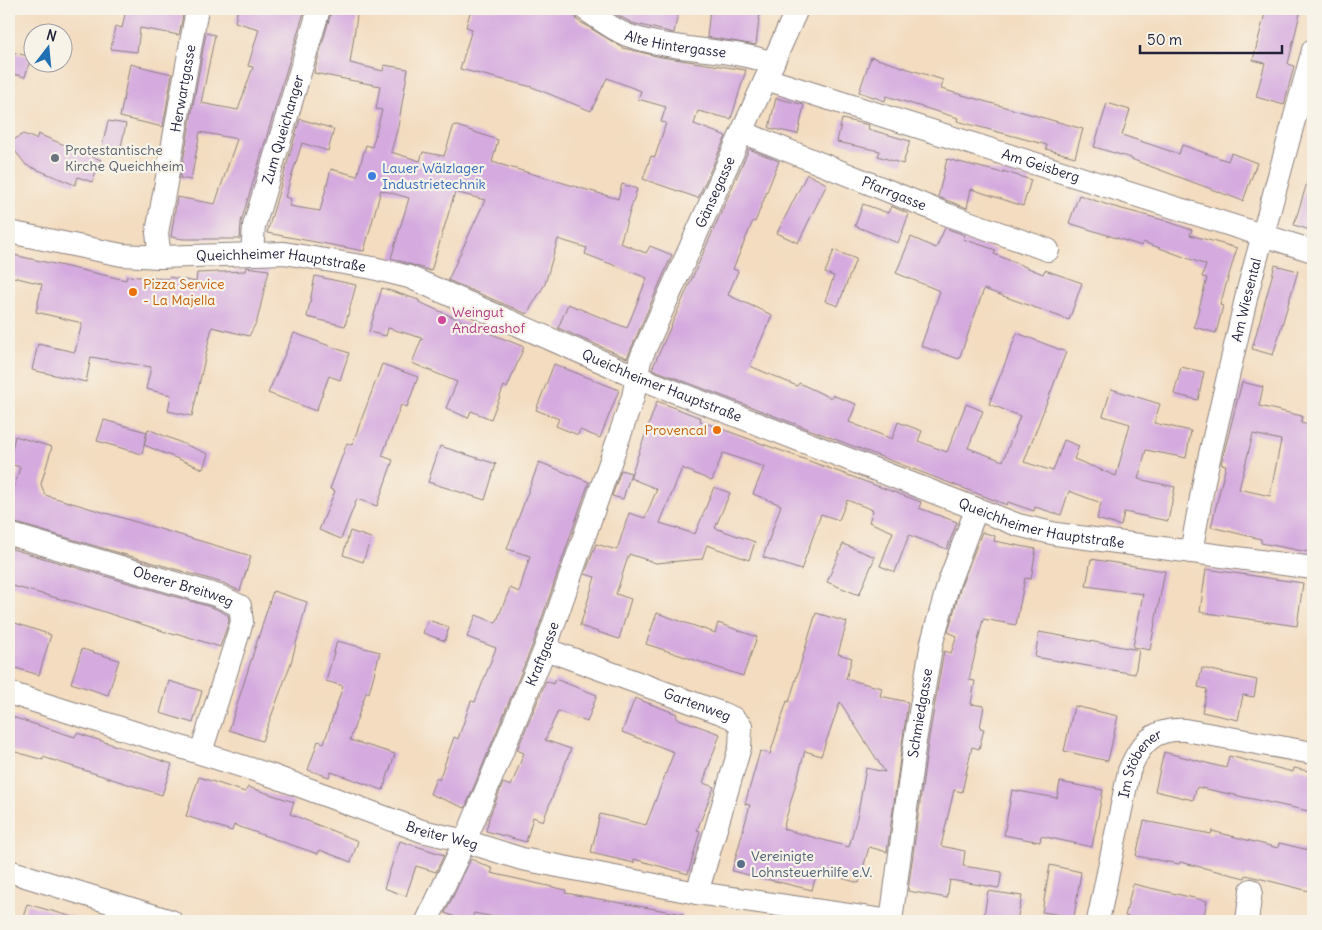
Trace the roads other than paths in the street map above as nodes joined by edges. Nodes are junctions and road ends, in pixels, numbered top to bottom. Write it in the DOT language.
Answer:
graph roads {
  1 [pos="197,9"];
  2 [pos="319,9"];
  3 [pos="585,9"];
  4 [pos="798,9"];
  5 [pos="1313,50"];
  6 [pos="770,71"];
  7 [pos="742,132"];
  8 [pos="9,232"];
  9 [pos="1262,236"];
  10 [pos="1048,250"];
  11 [pos="1313,251"];
  12 [pos="252,253"];
  13 [pos="160,257"];
  14 [pos="637,377"];
  15 [pos="976,510"];
  16 [pos="9,534"];
  17 [pos="1191,552"];
  18 [pos="1313,568"];
  19 [pos="545,649"];
  20 [pos="9,693"];
  21 [pos="201,752"];
  22 [pos="1313,753"];
  23 [pos="465,841"];
  24 [pos="9,871"];
  25 [pos="1252,890"];
  26 [pos="697,893"];
  27 [pos="171,921"];
  28 [pos="427,921"];
  29 [pos="891,921"];
  30 [pos="1098,921"];
  31 [pos="1247,921"];
  1 -- 13 [label="street, Herwartgasse"];
  2 -- 12 [label="street, Zum Queichanger"];
  3 -- 6 [label="street, Alte Hintergasse"];
  4 -- 6 [label="street, Gänsegasse"];
  5 -- 9 [label="street, Am Wiesental"];
  6 -- 7 [label="street, Gänsegasse"];
  6 -- 9 [label="street, Am Geisberg"];
  7 -- 10 [label="street, Pfarrgasse"];
  7 -- 14 [label="street, Gänsegasse"];
  8 -- 13 [label="street, Queichheimer Hauptstraße"];
  9 -- 11 [label="street, Am Geisberg"];
  9 -- 17 [label="street, Am Wiesental"];
  12 -- 13 [label="street, Queichheimer Hauptstraße"];
  12 -- 14 [label="street, Queichheimer Hauptstraße"];
  14 -- 15 [label="street, Queichheimer Hauptstraße"];
  14 -- 19 [label="street, Kraftgasse"];
  15 -- 17 [label="street, Queichheimer Hauptstraße"];
  15 -- 29 [label="street, Schmiedgasse"];
  16 -- 21 [label="street, Oberer Breitweg"];
  17 -- 18 [label="street, Queichheimer Hauptstraße"];
  19 -- 23 [label="street, Kraftgasse"];
  19 -- 26 [label="street, Gartenweg"];
  20 -- 21 [label="street, Breiter Weg"];
  21 -- 23 [label="street, Breiter Weg"];
  22 -- 30 [label="street, Im Stöbener"];
  23 -- 26 [label="street, Breiter Weg"];
  23 -- 28 [label="street, Kraftgasse"];
  24 -- 27 [label="street"];
  25 -- 31 [label="street"];
  26 -- 29 [label="street, Breiter Weg"];
}
